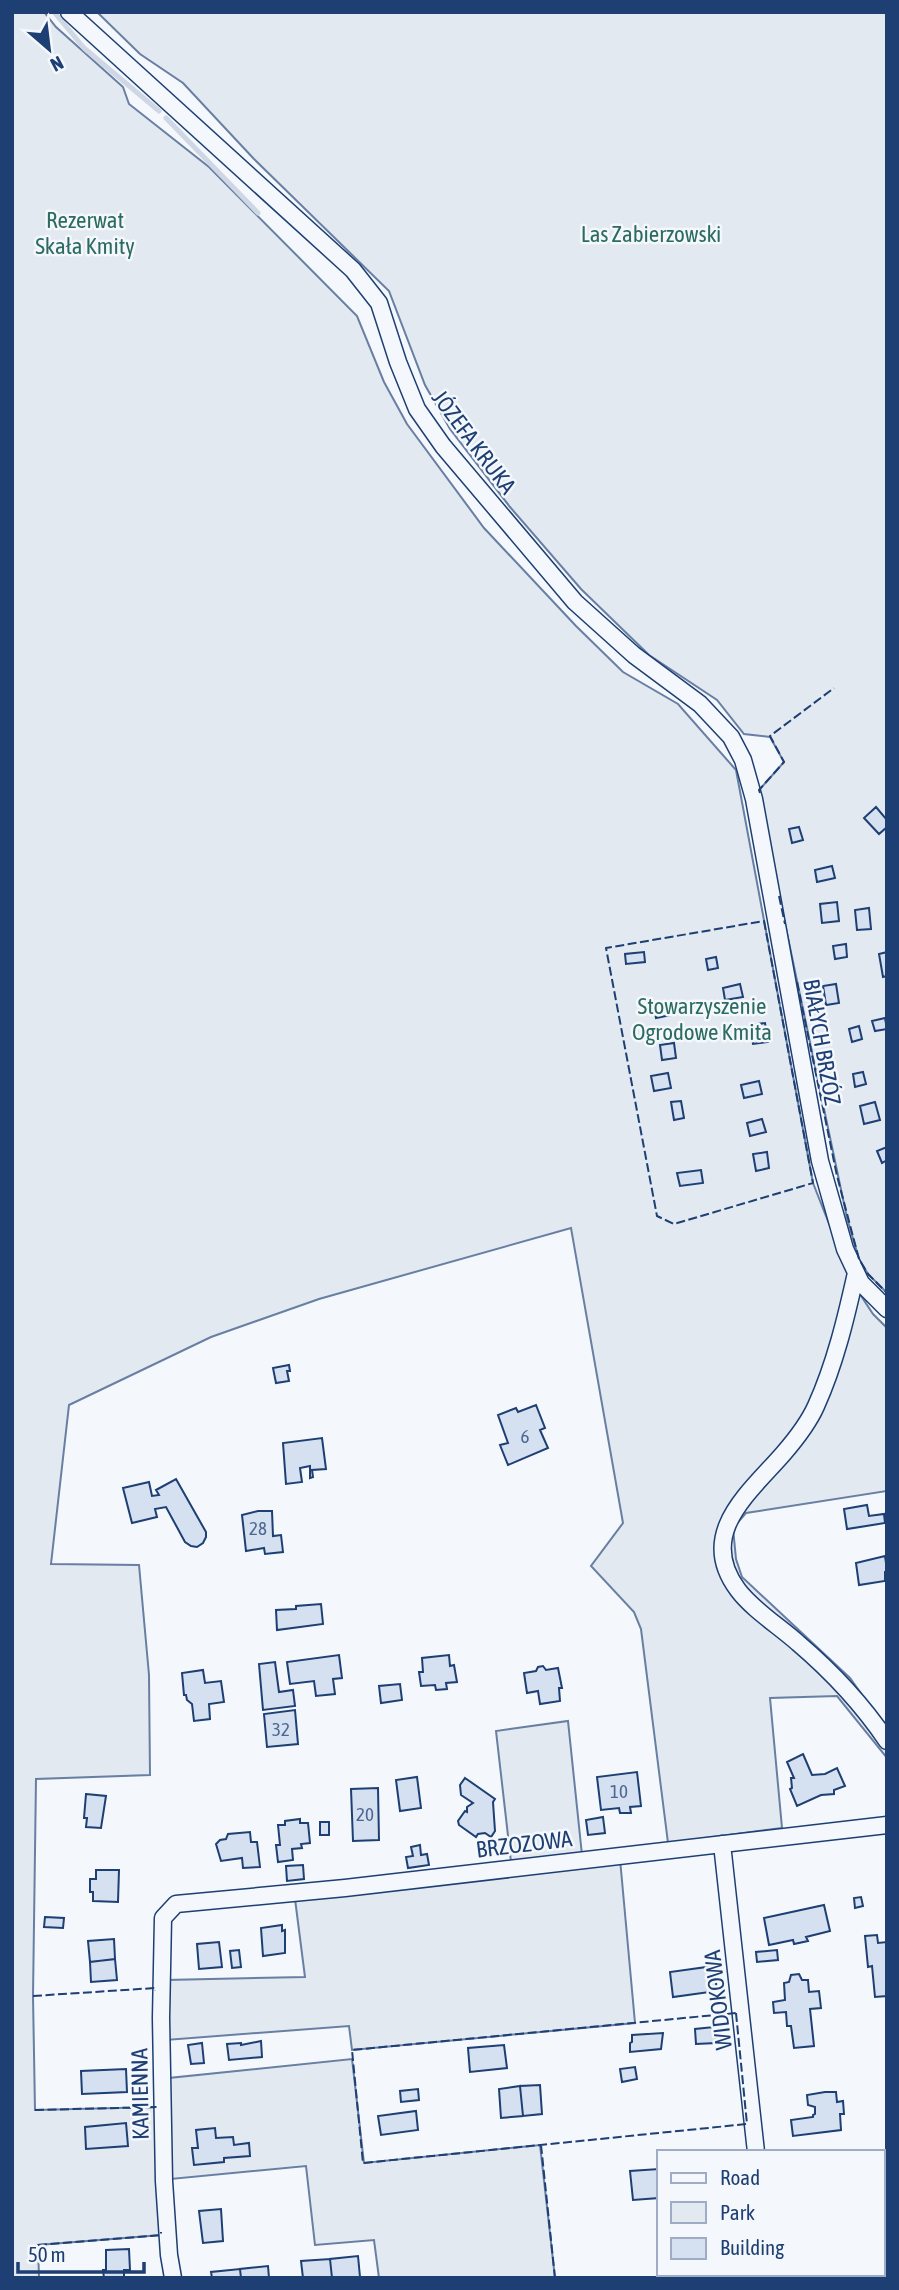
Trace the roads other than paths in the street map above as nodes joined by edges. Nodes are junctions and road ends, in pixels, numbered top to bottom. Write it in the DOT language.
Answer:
graph roads {
  1 [pos="69,12"];
  2 [pos="746,767"];
  3 [pos="856,1273"];
  4 [pos="887,1309"];
  5 [pos="887,1741"];
  6 [pos="887,1825"];
  7 [pos="722,1844"];
  8 [pos="168,1910"];
  9 [pos="756,2150"];
  10 [pos="173,2278"];
  1 -- 2 [label="street, JÓZEFA KRUKA"];
  2 -- 3 [label="street, BIAŁYCH BRZÓZ"];
  3 -- 4 [label="street, BIAŁYCH BRZÓZ"];
  3 -- 5 [label="street"];
  6 -- 7 [label="street, BRZOZOWA"];
  7 -- 8 [label="street, BRZOZOWA"];
  7 -- 9 [label="street, WIDOKOWA"];
  8 -- 10 [label="street, KAMIENNA"];
}
